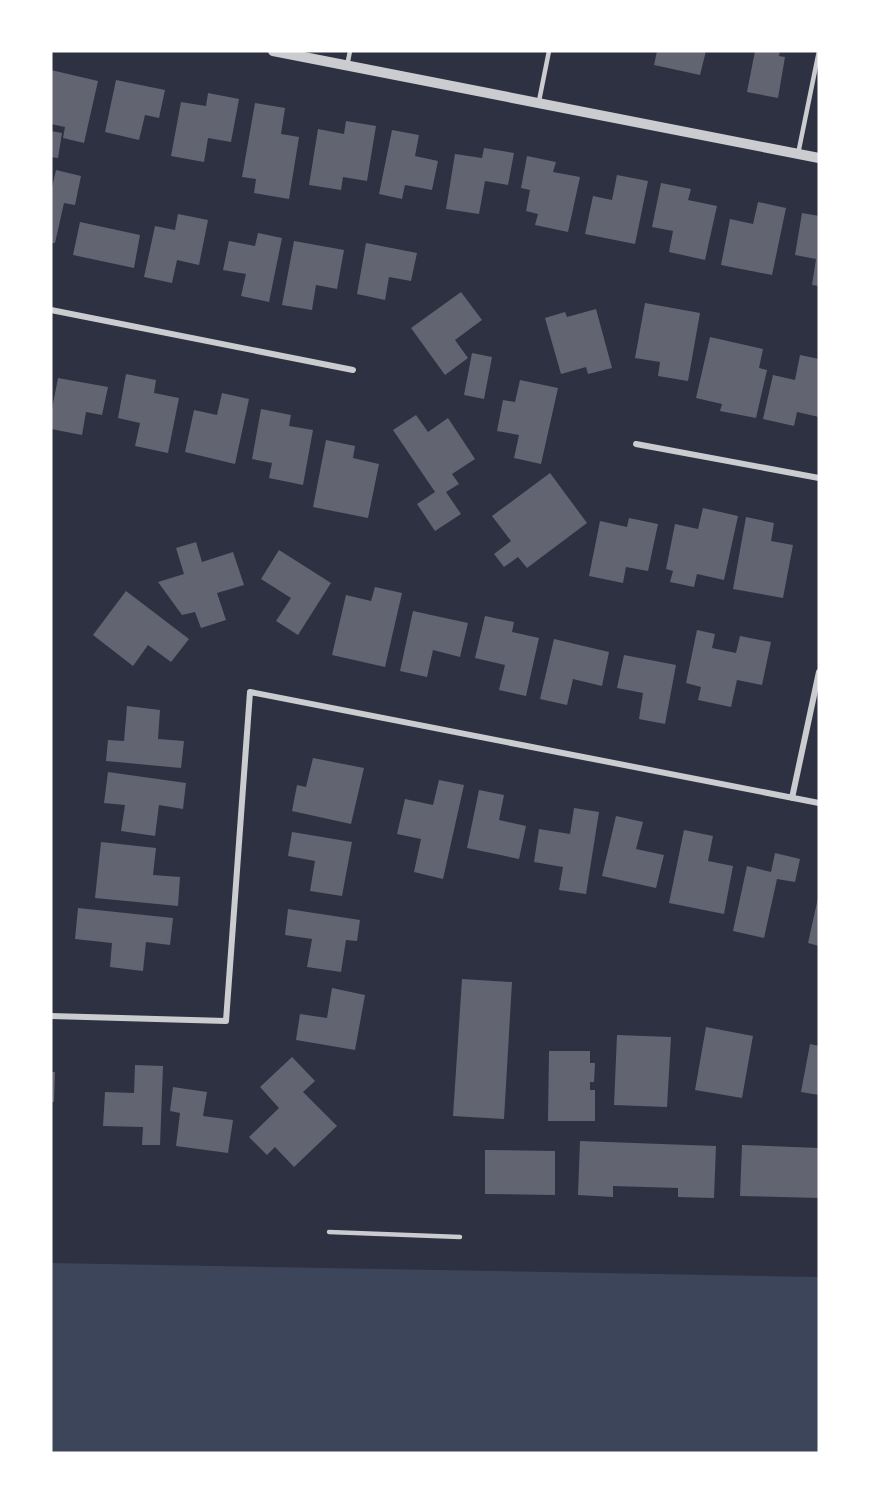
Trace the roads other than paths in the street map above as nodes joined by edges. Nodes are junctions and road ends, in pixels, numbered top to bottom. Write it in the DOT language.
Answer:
graph roads {
  1 [pos="273,51"];
  2 [pos="350,51"];
  3 [pos="549,51"];
  4 [pos="819,51"];
  5 [pos="347,66"];
  6 [pos="539,104"];
  7 [pos="798,154"];
  8 [pos="819,158"];
  9 [pos="51,310"];
  10 [pos="353,370"];
  11 [pos="636,444"];
  12 [pos="819,478"];
  13 [pos="819,672"];
  14 [pos="792,798"];
  15 [pos="819,803"];
  16 [pos="51,1016"];
  17 [pos="330,1232"];
  18 [pos="460,1237"];
  1 -- 5 [label="street"];
  2 -- 5 [label="lane"];
  3 -- 6 [label="lane"];
  4 -- 7 [label="lane"];
  5 -- 6 [label="street"];
  6 -- 7 [label="street"];
  7 -- 8 [label="street"];
  9 -- 10 [label="street"];
  11 -- 12 [label="street"];
  13 -- 14 [label="street"];
  14 -- 15 [label="street"];
  14 -- 16 [label="street"];
  17 -- 18 [label="lane"];
}
